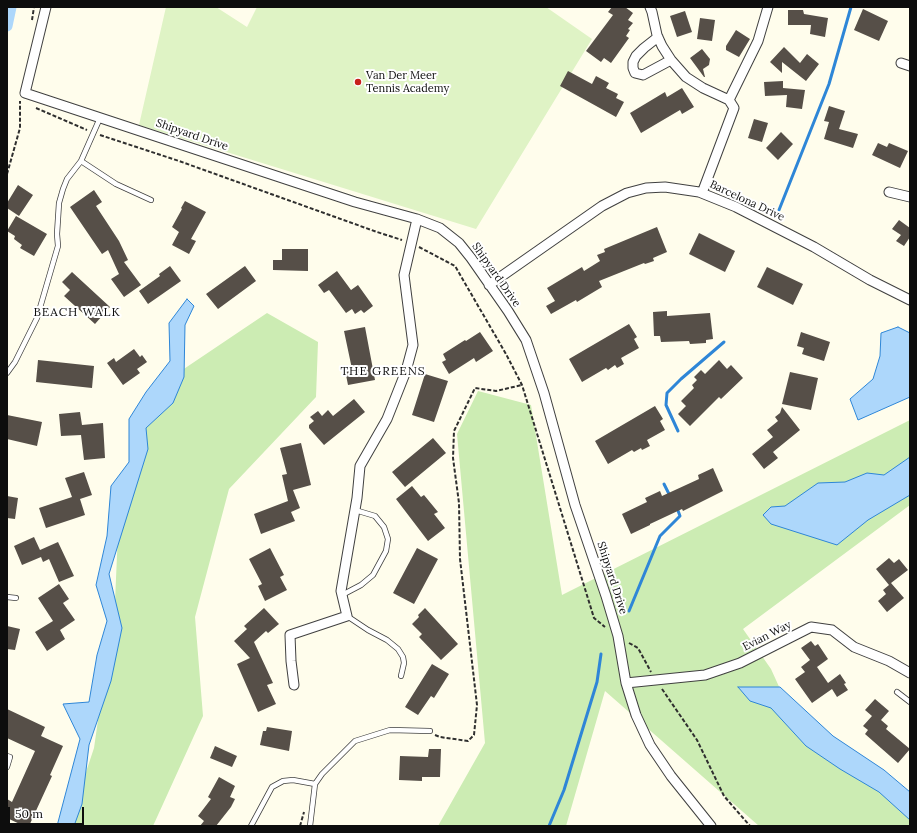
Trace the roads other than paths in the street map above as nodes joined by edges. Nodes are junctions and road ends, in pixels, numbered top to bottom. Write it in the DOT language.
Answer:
graph roads {
  1 [pos="46,7"];
  2 [pos="650,7"];
  3 [pos="768,7"];
  4 [pos="658,37"];
  5 [pos="671,60"];
  6 [pos="901,63"];
  7 [pos="910,66"];
  8 [pos="730,100"];
  9 [pos="100,118"];
  10 [pos="81,161"];
  11 [pos="889,192"];
  12 [pos="702,193"];
  13 [pos="910,197"];
  14 [pos="151,200"];
  15 [pos="417,219"];
  16 [pos="489,285"];
  17 [pos="910,300"];
  18 [pos="7,373"];
  19 [pos="355,510"];
  20 [pos="342,595"];
  21 [pos="7,597"];
  22 [pos="16,598"];
  23 [pos="347,616"];
  24 [pos="910,673"];
  25 [pos="401,676"];
  26 [pos="626,683"];
  27 [pos="294,685"];
  28 [pos="897,692"];
  29 [pos="910,702"];
  30 [pos="430,731"];
  31 [pos="7,756"];
  32 [pos="7,767"];
  33 [pos="315,784"];
  34 [pos="251,826"];
  35 [pos="310,826"];
  36 [pos="711,826"];
  1 -- 9 [label="street, Shipyard Drive"];
  2 -- 4 [label="street"];
  3 -- 8 [label="street"];
  4 -- 5 [label="street"];
  4 -- 5 [label="street"];
  5 -- 8 [label="street"];
  6 -- 7 [label="street"];
  8 -- 12 [label="street"];
  9 -- 10 [label="lane"];
  9 -- 15 [label="street, Shipyard Drive"];
  10 -- 14 [label="lane"];
  10 -- 18 [label="lane"];
  11 -- 13 [label="street"];
  12 -- 16 [label="street, Barcelona Drive"];
  12 -- 17 [label="street, Barcelona Drive"];
  15 -- 16 [label="street, Shipyard Drive"];
  15 -- 19 [label="street"];
  16 -- 26 [label="street, Shipyard Drive"];
  19 -- 20 [label="street"];
  19 -- 20 [label="lane"];
  20 -- 23 [label="street"];
  21 -- 22 [label="lane"];
  23 -- 25 [label="lane"];
  23 -- 27 [label="street"];
  24 -- 26 [label="street, Evian Way"];
  26 -- 36 [label="street, Shipyard Drive"];
  28 -- 29 [label="lane"];
  30 -- 33 [label="lane"];
  31 -- 32 [label="lane"];
  33 -- 34 [label="lane"];
  33 -- 35 [label="lane"];
}
